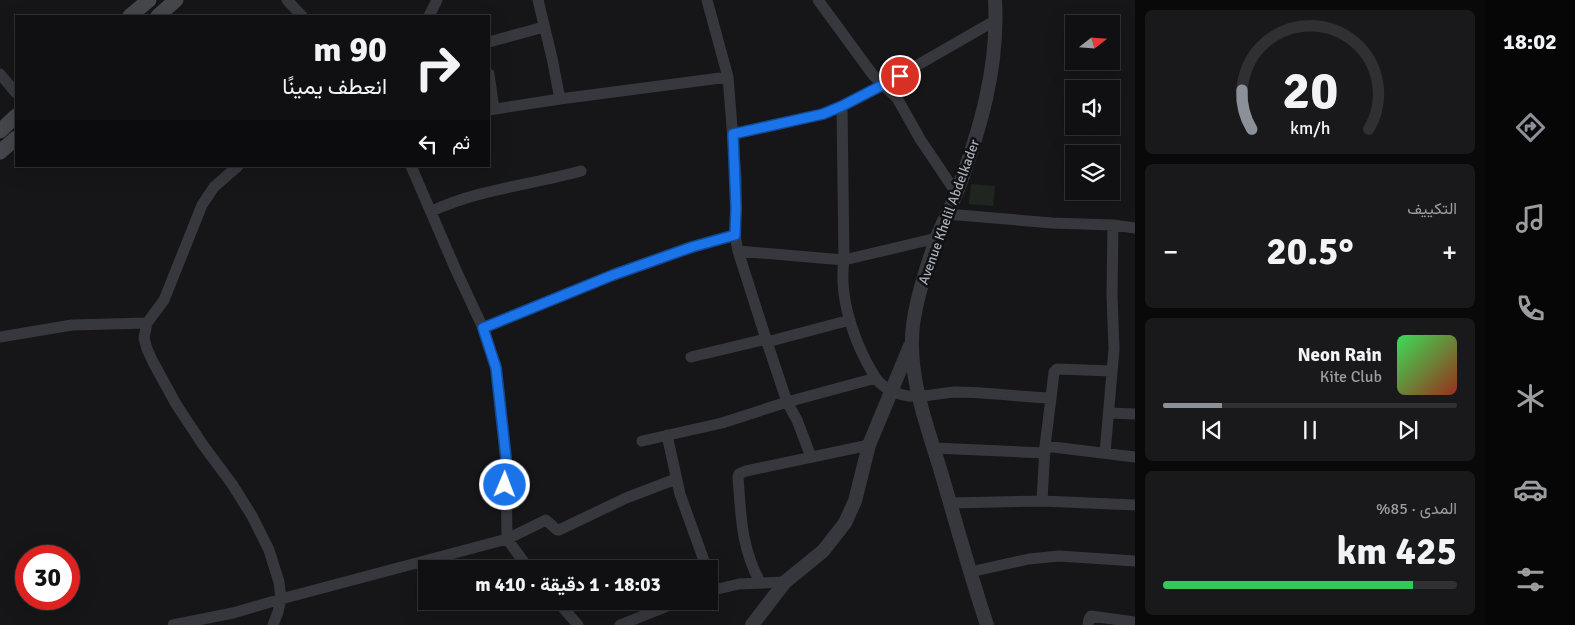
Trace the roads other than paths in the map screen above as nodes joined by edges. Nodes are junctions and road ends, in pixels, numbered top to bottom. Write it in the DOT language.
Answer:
graph roads {
  1 [pos="149,0"];
  2 [pos="176,0"];
  3 [pos="287,0"];
  4 [pos="437,0"];
  5 [pos="538,0"];
  6 [pos="707,0"];
  7 [pos="818,0"];
  8 [pos="995,0"];
  9 [pos="131,15"];
  10 [pos="159,15"];
  11 [pos="301,15"];
  12 [pos="430,15"];
  13 [pos="996,20"];
  14 [pos="544,27"];
  15 [pos="490,42"];
  16 [pos="728,76"];
  17 [pos="2,81"];
  18 [pos="883,85"];
  19 [pos="490,86"];
  20 [pos="15,92"];
  21 [pos="560,99"];
  22 [pos="842,106"];
  23 [pos="492,109"];
  24 [pos="15,117"];
  25 [pos="0,131"];
  26 [pos="733,134"];
  27 [pos="15,139"];
  28 [pos="0,152"];
  29 [pos="237,167"];
  30 [pos="412,167"];
  31 [pos="581,171"];
  32 [pos="956,194"];
  33 [pos="432,211"];
  34 [pos="947,214"];
  35 [pos="1113,225"];
  36 [pos="1135,228"];
  37 [pos="735,235"];
  38 [pos="937,238"];
  39 [pos="738,251"];
  40 [pos="844,260"];
  41 [pos="850,320"];
  42 [pos="147,323"];
  43 [pos="483,328"];
  44 [pos="0,336"];
  45 [pos="766,341"];
  46 [pos="911,343"];
  47 [pos="692,357"];
  48 [pos="1112,370"];
  49 [pos="876,378"];
  50 [pos="892,391"];
  51 [pos="919,397"];
  52 [pos="1051,398"];
  53 [pos="787,402"];
  54 [pos="1109,413"];
  55 [pos="1135,414"];
  56 [pos="667,435"];
  57 [pos="642,441"];
  58 [pos="869,445"];
  59 [pos="934,448"];
  60 [pos="1045,449"];
  61 [pos="1105,453"];
  62 [pos="811,457"];
  63 [pos="1135,457"];
  64 [pos="676,479"];
  65 [pos="1042,501"];
  66 [pos="950,503"];
  67 [pos="1135,505"];
  68 [pos="507,539"];
  69 [pos="522,560"];
  70 [pos="704,560"];
  71 [pos="1135,561"];
  72 [pos="970,572"];
  73 [pos="760,582"];
  74 [pos="785,582"];
  75 [pos="718,589"];
  76 [pos="281,599"];
  77 [pos="565,610"];
  78 [pos="658,610"];
  79 [pos="1135,622"];
  80 [pos="173,625"];
  81 [pos="273,625"];
  82 [pos="578,625"];
  83 [pos="620,625"];
  84 [pos="752,625"];
  85 [pos="987,625"];
  86 [pos="1088,625"];
  1 -- 9 [label="main road"];
  2 -- 10 [label="main road"];
  3 -- 11 [label="street"];
  4 -- 12 [label="street"];
  5 -- 14 [label="street"];
  6 -- 16 [label="street"];
  7 -- 18 [label="street"];
  8 -- 13 [label="street, Avenue Khelil Abdelkader"];
  13 -- 18 [label="street"];
  13 -- 32 [label="street, Avenue Khelil Abdelkader"];
  14 -- 15 [label="street"];
  14 -- 21 [label="street"];
  16 -- 21 [label="street"];
  16 -- 26 [label="street"];
  17 -- 20 [label="street"];
  18 -- 22 [label="street"];
  18 -- 32 [label="street"];
  19 -- 23 [label="street"];
  21 -- 23 [label="street"];
  22 -- 26 [label="street"];
  22 -- 40 [label="street"];
  24 -- 25 [label="main road"];
  26 -- 37 [label="street"];
  27 -- 28 [label="main road"];
  29 -- 42 [label="street"];
  30 -- 33 [label="street"];
  31 -- 33 [label="street"];
  32 -- 34 [label="street, Avenue Khelil Abdelkader"];
  33 -- 43 [label="street"];
  34 -- 35 [label="street"];
  34 -- 38 [label="street, Avenue Khelil Abdelkader"];
  35 -- 36 [label="street"];
  35 -- 48 [label="street"];
  37 -- 39 [label="street"];
  37 -- 43 [label="street"];
  38 -- 40 [label="street"];
  38 -- 46 [label="street, Avenue Khelil Abdelkader"];
  39 -- 40 [label="street"];
  39 -- 45 [label="street"];
  40 -- 41 [label="street"];
  41 -- 45 [label="street"];
  41 -- 49 [label="street"];
  42 -- 44 [label="street"];
  42 -- 76 [label="street"];
  43 -- 68 [label="street"];
  45 -- 47 [label="street"];
  45 -- 53 [label="street"];
  46 -- 50 [label="street"];
  46 -- 51 [label="street, Avenue Khelil Abdelkader"];
  48 -- 52 [label="street"];
  48 -- 54 [label="street"];
  49 -- 50 [label="street"];
  49 -- 53 [label="street"];
  50 -- 51 [label="street"];
  50 -- 58 [label="street"];
  51 -- 52 [label="street"];
  51 -- 59 [label="street, Avenue Khelil Abdelkader"];
  52 -- 60 [label="street"];
  53 -- 56 [label="street"];
  53 -- 62 [label="street"];
  54 -- 55 [label="street"];
  54 -- 61 [label="street"];
  56 -- 57 [label="street"];
  56 -- 64 [label="street"];
  58 -- 62 [label="street"];
  58 -- 74 [label="street"];
  59 -- 60 [label="street"];
  59 -- 66 [label="street, Avenue Khelil Abdelkader"];
  60 -- 61 [label="street"];
  60 -- 65 [label="street"];
  61 -- 63 [label="street"];
  62 -- 73 [label="street"];
  64 -- 68 [label="street"];
  64 -- 70 [label="street"];
  65 -- 66 [label="street"];
  65 -- 67 [label="street"];
  66 -- 72 [label="street, Avenue Khelil Abdelkader"];
  68 -- 69 [label="street"];
  68 -- 76 [label="street"];
  71 -- 72 [label="street"];
  72 -- 85 [label="street, Avenue Khelil Abdelkader"];
  73 -- 74 [label="street"];
  73 -- 75 [label="street"];
  74 -- 84 [label="street"];
  76 -- 80 [label="street"];
  76 -- 81 [label="street"];
  77 -- 82 [label="street"];
  78 -- 83 [label="street"];
  79 -- 86 [label="street"];
}
